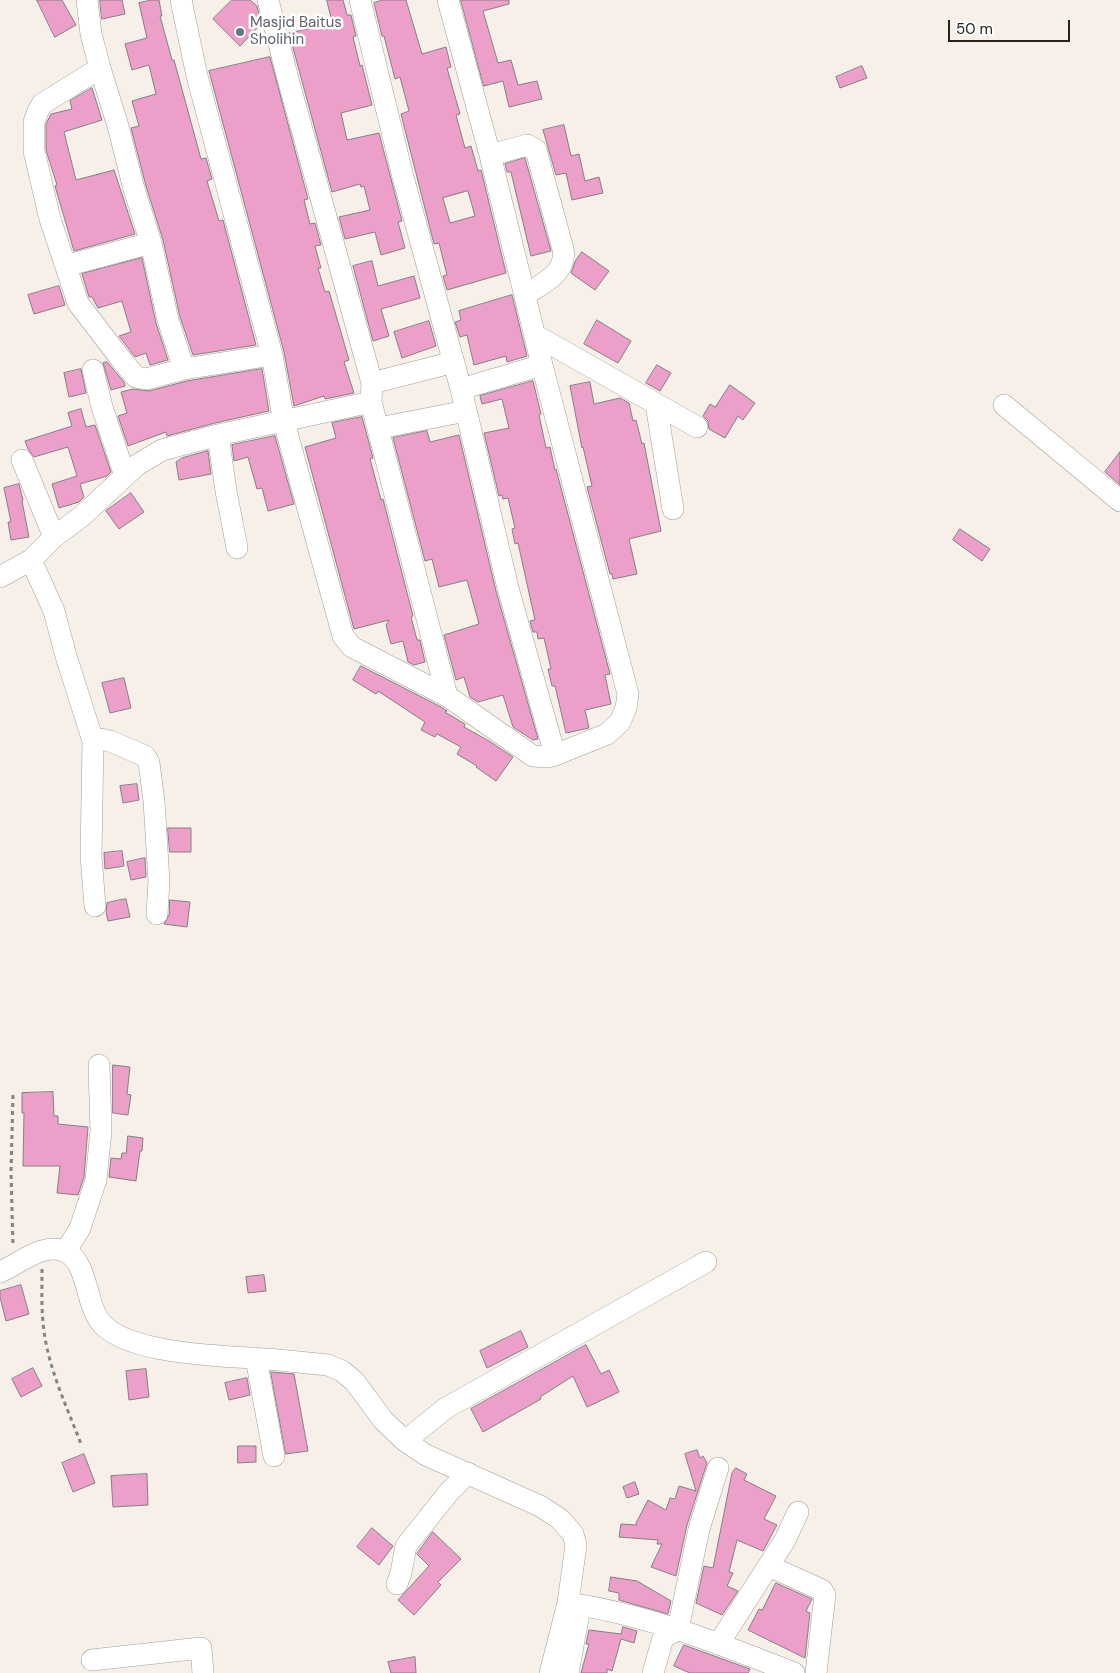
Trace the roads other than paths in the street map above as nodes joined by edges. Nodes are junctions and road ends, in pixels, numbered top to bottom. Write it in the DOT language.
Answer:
graph roads {
  1 [pos="87,0"];
  2 [pos="181,0"];
  3 [pos="268,0"];
  4 [pos="360,0"];
  5 [pos="448,0"];
  6 [pos="100,68"];
  7 [pos="490,154"];
  8 [pos="151,243"];
  9 [pos="65,264"];
  10 [pos="524,295"];
  11 [pos="535,335"];
  12 [pos="272,355"];
  13 [pos="454,362"];
  14 [pos="542,366"];
  15 [pos="184,369"];
  16 [pos="93,370"];
  17 [pos="461,389"];
  18 [pos="371,393"];
  19 [pos="656,404"];
  20 [pos="1004,405"];
  21 [pos="466,411"];
  22 [pos="284,422"];
  23 [pos="697,427"];
  24 [pos="379,428"];
  25 [pos="218,435"];
  26 [pos="22,460"];
  27 [pos="125,476"];
  28 [pos="1120,501"];
  29 [pos="673,509"];
  30 [pos="54,537"];
  31 [pos="237,548"];
  32 [pos="32,560"];
  33 [pos="0,577"];
  34 [pos="447,696"];
  35 [pos="92,741"];
  36 [pos="555,755"];
  37 [pos="95,906"];
  38 [pos="157,914"];
  39 [pos="98,1065"];
  40 [pos="66,1251"];
  41 [pos="706,1262"];
  42 [pos="7,1268"];
  43 [pos="256,1358"];
  44 [pos="405,1440"];
  45 [pos="274,1456"];
  46 [pos="718,1468"];
  47 [pos="468,1472"];
  48 [pos="798,1512"];
  49 [pos="769,1566"];
  50 [pos="397,1584"];
  51 [pos="574,1604"];
  52 [pos="678,1628"];
  53 [pos="719,1643"];
  54 [pos="92,1660"];
  55 [pos="203,1673"];
  56 [pos="550,1673"];
  57 [pos="568,1673"];
  58 [pos="653,1673"];
  59 [pos="794,1673"];
  60 [pos="816,1673"];
  1 -- 6 [label="street"];
  2 -- 12 [label="street"];
  3 -- 18 [label="street"];
  4 -- 13 [label="street"];
  5 -- 7 [label="street"];
  6 -- 8 [label="street"];
  6 -- 9 [label="street"];
  7 -- 10 [label="street"];
  7 -- 10 [label="street"];
  8 -- 9 [label="street"];
  8 -- 15 [label="street"];
  9 -- 15 [label="street"];
  10 -- 11 [label="street"];
  11 -- 14 [label="street"];
  11 -- 19 [label="street"];
  12 -- 15 [label="street"];
  12 -- 22 [label="street"];
  13 -- 17 [label="street"];
  13 -- 18 [label="street"];
  14 -- 17 [label="street"];
  14 -- 36 [label="street"];
  16 -- 27 [label="street"];
  17 -- 21 [label="street"];
  18 -- 22 [label="street"];
  18 -- 24 [label="street"];
  19 -- 23 [label="street"];
  19 -- 29 [label="street"];
  20 -- 28 [label="street"];
  21 -- 24 [label="street"];
  21 -- 36 [label="street"];
  22 -- 25 [label="street"];
  22 -- 34 [label="street"];
  24 -- 34 [label="street"];
  25 -- 27 [label="street"];
  25 -- 31 [label="street"];
  26 -- 30 [label="street"];
  27 -- 30 [label="street"];
  30 -- 32 [label="street"];
  32 -- 33 [label="street"];
  32 -- 35 [label="street"];
  34 -- 36 [label="street"];
  35 -- 37 [label="street"];
  35 -- 38 [label="street"];
  39 -- 40 [label="street"];
  40 -- 42 [label="street"];
  40 -- 43 [label="street"];
  41 -- 44 [label="street"];
  43 -- 44 [label="street"];
  43 -- 45 [label="street"];
  44 -- 47 [label="street"];
  46 -- 52 [label="street"];
  47 -- 50 [label="street"];
  47 -- 51 [label="street"];
  48 -- 49 [label="street"];
  49 -- 53 [label="street"];
  49 -- 60 [label="street"];
  51 -- 52 [label="street"];
  51 -- 56 [label="street"];
  51 -- 57 [label="street"];
  52 -- 53 [label="street"];
  52 -- 58 [label="street"];
  53 -- 59 [label="street"];
  54 -- 55 [label="street"];
}
